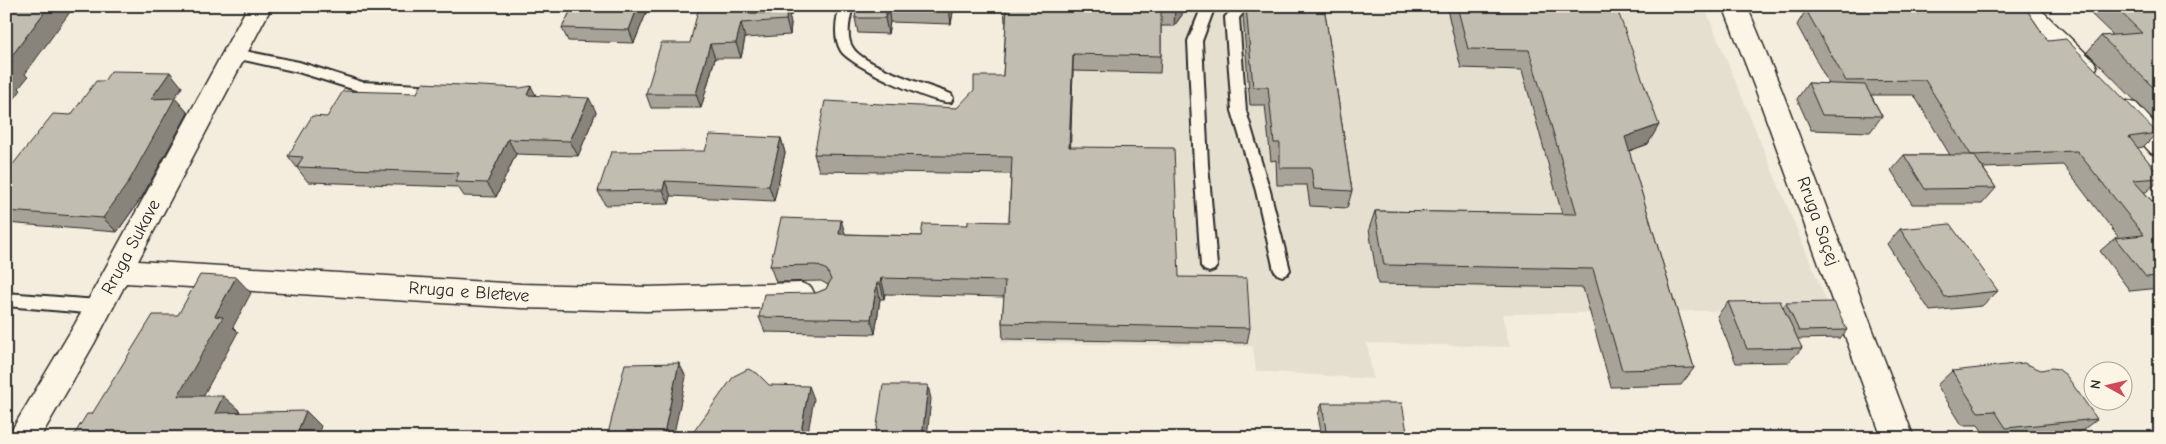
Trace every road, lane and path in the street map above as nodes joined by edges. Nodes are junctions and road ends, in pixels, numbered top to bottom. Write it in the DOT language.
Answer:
graph roads {
  1 [pos="260,6"];
  2 [pos="741,6"];
  3 [pos="848,6"];
  4 [pos="1209,6"];
  5 [pos="1243,6"];
  6 [pos="1735,6"];
  7 [pos="2022,6"];
  8 [pos="778,19"];
  9 [pos="235,54"];
  10 [pos="450,92"];
  11 [pos="946,98"];
  12 [pos="2160,146"];
  13 [pos="1209,266"];
  14 [pos="1282,270"];
  15 [pos="118,271"];
  16 [pos="820,294"];
  17 [pos="6,299"];
  18 [pos="98,308"];
  19 [pos="23,438"];
  20 [pos="1898,438"];
  1 -- 9 [label="street, Rruga Sukave"];
  2 -- 8 [label="street"];
  3 -- 11 [label="lane"];
  4 -- 13 [label="lane"];
  5 -- 14 [label="lane"];
  6 -- 20 [label="street, Rruga Saçej"];
  7 -- 12 [label="street"];
  9 -- 10 [label="lane"];
  9 -- 15 [label="street, Rruga Sukave"];
  15 -- 16 [label="street, Rruga e Bleteve"];
  15 -- 18 [label="street, Rruga Sukave"];
  17 -- 18 [label="lane"];
  18 -- 19 [label="street, Rruga Sukave"];
}
